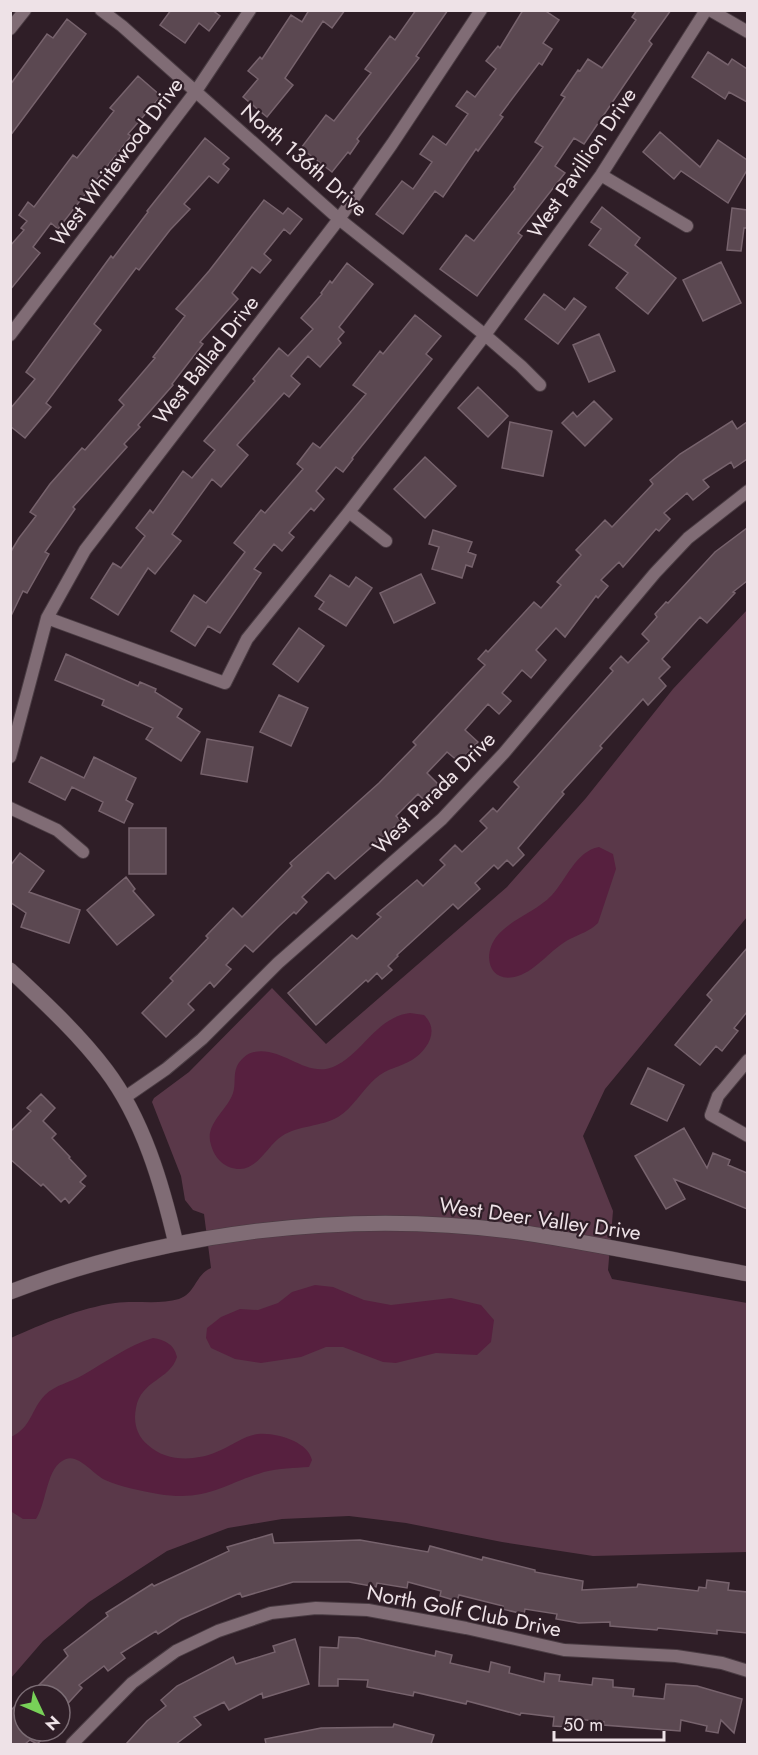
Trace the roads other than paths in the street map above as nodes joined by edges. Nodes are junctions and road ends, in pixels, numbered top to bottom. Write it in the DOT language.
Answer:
graph roads {
  1 [pos="25,10"];
  2 [pos="101,10"];
  3 [pos="250,10"];
  4 [pos="481,10"];
  5 [pos="706,10"];
  6 [pos="710,10"];
  7 [pos="10,29"];
  8 [pos="747,33"];
  9 [pos="196,91"];
  10 [pos="601,175"];
  11 [pos="339,219"];
  12 [pos="687,226"];
  13 [pos="10,335"];
  14 [pos="485,335"];
  15 [pos="540,385"];
  16 [pos="747,491"];
  17 [pos="349,512"];
  18 [pos="386,541"];
  19 [pos="47,618"];
  20 [pos="10,757"];
  21 [pos="10,808"];
  22 [pos="83,852"];
  23 [pos="10,970"];
  24 [pos="747,1060"];
  25 [pos="124,1098"];
  26 [pos="747,1136"];
  27 [pos="176,1244"];
  28 [pos="747,1274"];
  29 [pos="10,1292"];
  30 [pos="747,1671"];
  31 [pos="72,1744"];
  1 -- 7 [label="street"];
  2 -- 9 [label="street, North 136th Drive"];
  3 -- 9 [label="street, West Whitewood Drive"];
  4 -- 11 [label="street, West Ballad Drive"];
  5 -- 10 [label="street, West Pavillion Drive"];
  6 -- 8 [label="street"];
  9 -- 11 [label="street, North 136th Drive"];
  9 -- 13 [label="street, West Whitewood Drive"];
  10 -- 12 [label="street"];
  10 -- 14 [label="street, West Pavillion Drive"];
  11 -- 14 [label="street, North 136th Drive"];
  11 -- 19 [label="street, West Ballad Drive"];
  14 -- 15 [label="street"];
  14 -- 17 [label="street, West Pavillion Drive"];
  16 -- 25 [label="street, West Parada Drive"];
  17 -- 18 [label="street"];
  17 -- 19 [label="street, West Pavillion Drive"];
  19 -- 20 [label="street, West Ballad Drive"];
  21 -- 22 [label="street"];
  23 -- 25 [label="street"];
  24 -- 26 [label="street"];
  25 -- 27 [label="street"];
  27 -- 28 [label="street, West Deer Valley Drive"];
  27 -- 29 [label="street, West Deer Valley Drive"];
  30 -- 31 [label="street, North Golf Club Drive"];
}
